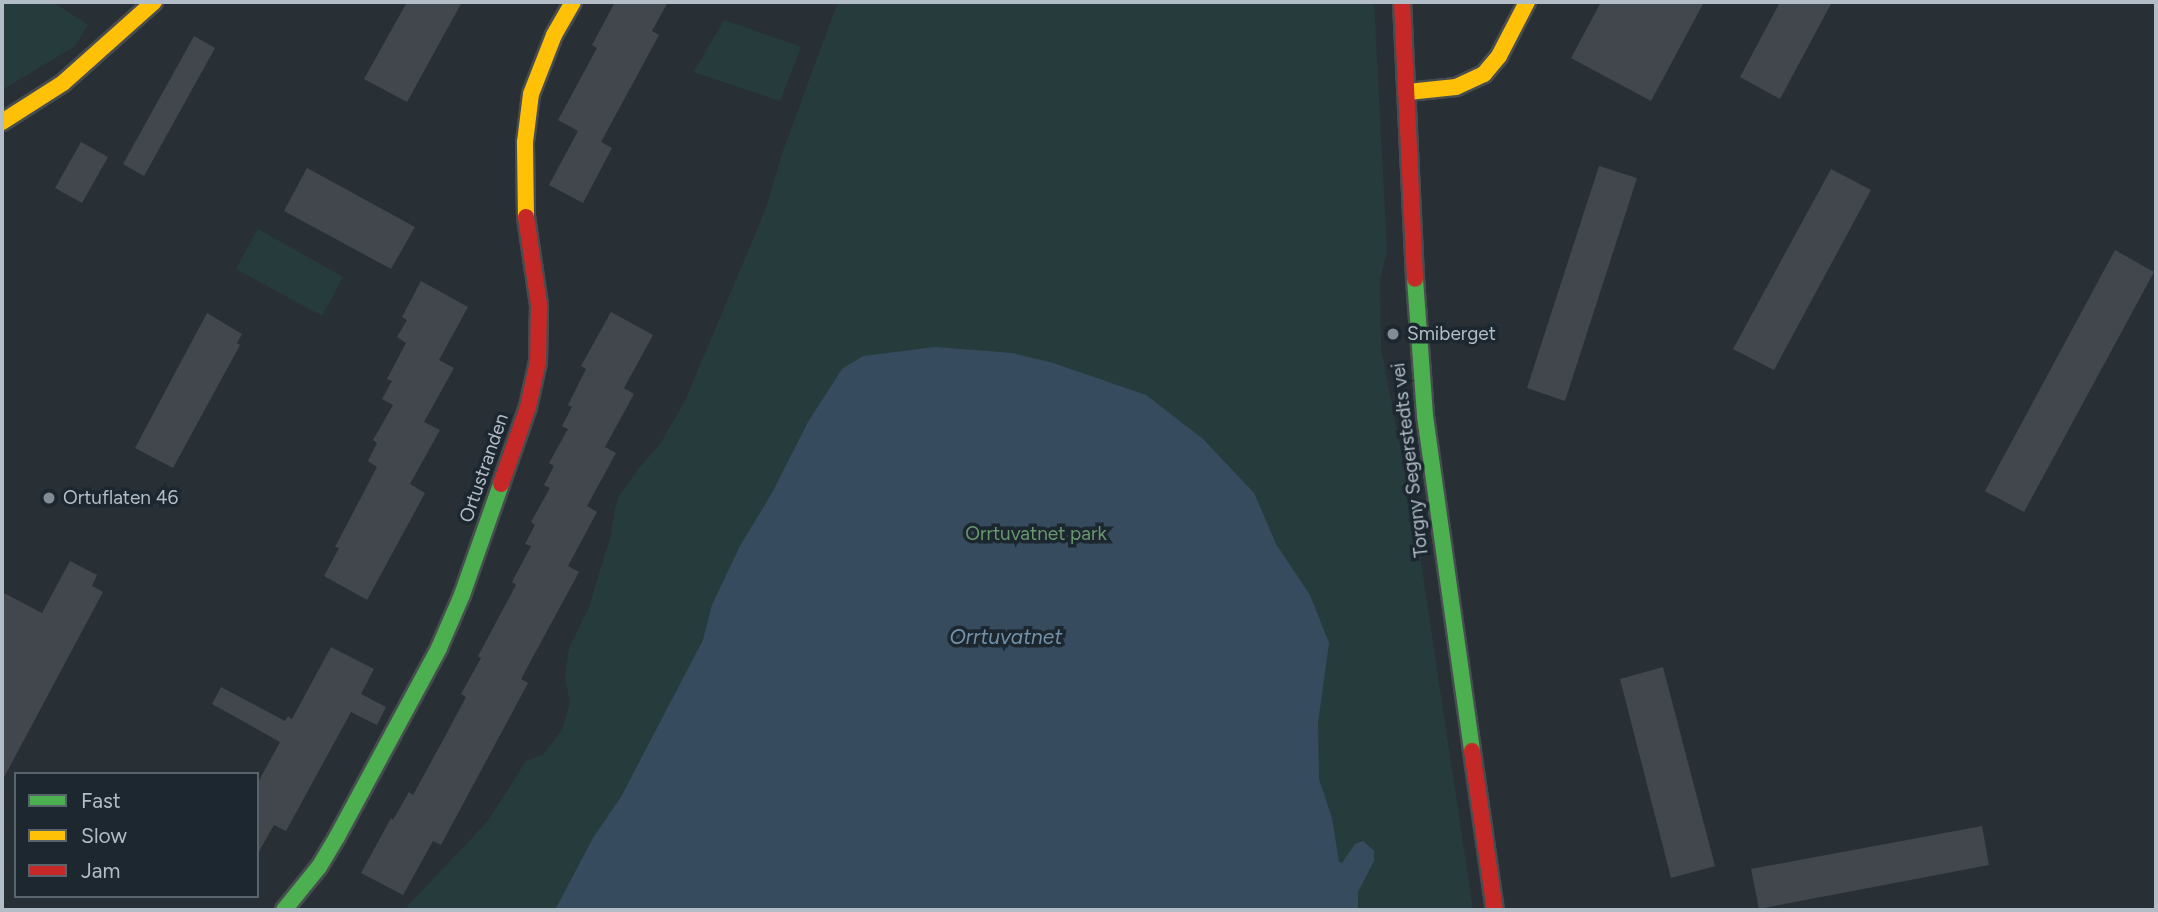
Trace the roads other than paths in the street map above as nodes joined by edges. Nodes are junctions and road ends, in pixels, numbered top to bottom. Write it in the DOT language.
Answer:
graph roads {
  1 [pos="153,2"];
  2 [pos="573,2"];
  3 [pos="1402,2"];
  4 [pos="1527,2"];
  5 [pos="1408,92"];
  6 [pos="2,122"];
  7 [pos="284,910"];
  8 [pos="1495,910"];
  1 -- 6 [label="street"];
  2 -- 7 [label="street, Ortustranden"];
  3 -- 5 [label="street, Torgny Segerstedts vei"];
  4 -- 5 [label="street"];
  5 -- 8 [label="street, Torgny Segerstedts vei"];
}
